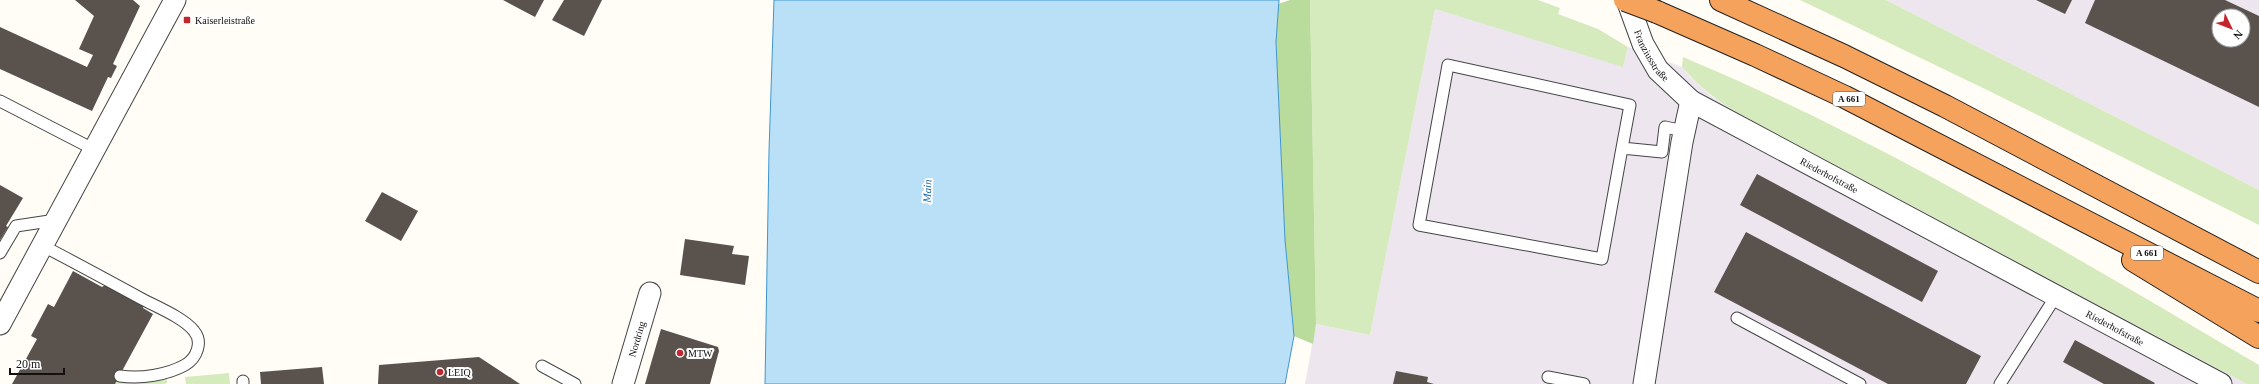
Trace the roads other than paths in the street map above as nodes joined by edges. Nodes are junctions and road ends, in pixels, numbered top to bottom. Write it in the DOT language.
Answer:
graph roads {
  1 [pos="175,0"];
  2 [pos="1626,0"];
  3 [pos="1721,0"];
  4 [pos="0,101"];
  5 [pos="1691,101"];
  6 [pos="1684,131"];
  7 [pos="1622,148"];
  8 [pos="94,150"];
  9 [pos="2035,195"];
  10 [pos="56,220"];
  11 [pos="2189,234"];
  12 [pos="43,246"];
  13 [pos="0,253"];
  14 [pos="2259,259"];
  15 [pos="2259,272"];
  16 [pos="650,293"];
  17 [pos="2056,296"];
  18 [pos="2259,311"];
  19 [pos="1737,318"];
  20 [pos="0,324"];
  21 [pos="2259,338"];
  22 [pos="542,366"];
  23 [pos="120,376"];
  24 [pos="1548,377"];
  25 [pos="575,384"];
  26 [pos="623,384"];
  27 [pos="1584,384"];
  28 [pos="1644,384"];
  29 [pos="1860,384"];
  30 [pos="2000,384"];
  31 [pos="2221,384"];
  1 -- 8 [label="street"];
  2 -- 5 [label="street, Franziusstraße"];
  2 -- 9 [label="highway, A 661, bridge"];
  3 -- 11 [label="highway"];
  4 -- 8 [label="lane"];
  5 -- 6 [label="street"];
  5 -- 17 [label="street, Riederhofstraße"];
  6 -- 7 [label="lane"];
  6 -- 28 [label="street"];
  7 -- 7 [label="lane"];
  8 -- 10 [label="street"];
  9 -- 18 [label="highway, A 661"];
  9 -- 21 [label="highway"];
  10 -- 12 [label="street"];
  10 -- 13 [label="lane"];
  11 -- 14 [label="highway"];
  11 -- 15 [label="highway"];
  12 -- 20 [label="street"];
  12 -- 23 [label="lane"];
  16 -- 26 [label="street, Nordring"];
  17 -- 30 [label="lane"];
  17 -- 31 [label="street, Riederhofstraße"];
  19 -- 29 [label="lane"];
  22 -- 25 [label="lane"];
  24 -- 27 [label="lane"];
}
